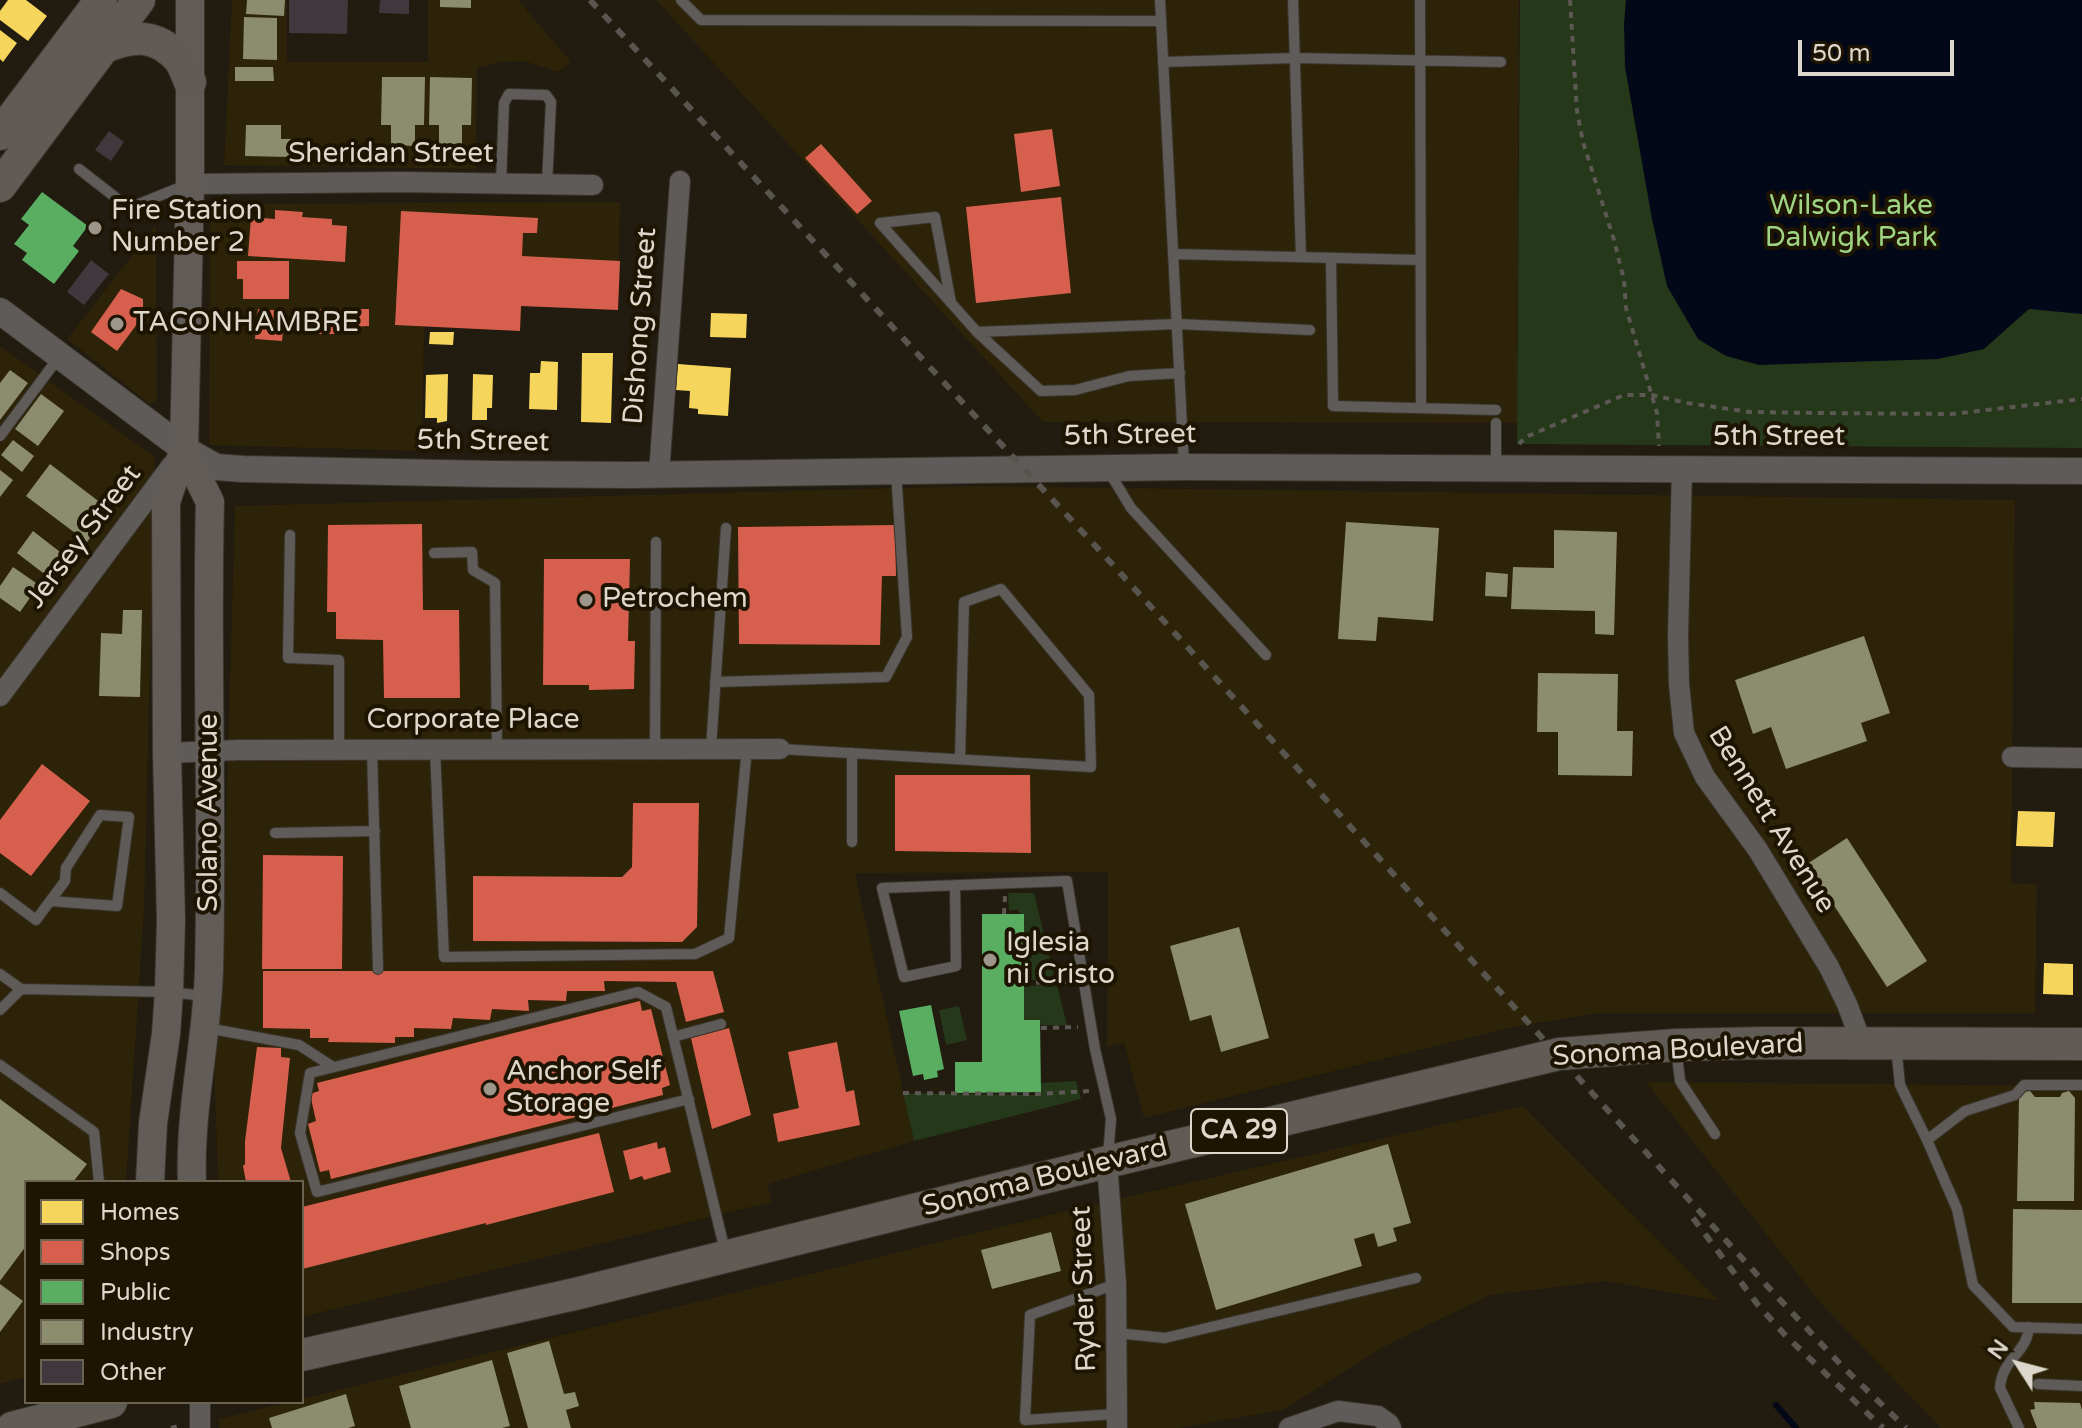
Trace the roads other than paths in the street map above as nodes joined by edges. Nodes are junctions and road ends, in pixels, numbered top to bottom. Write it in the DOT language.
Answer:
graph roads {
  1 [pos="101,0"];
  2 [pos="139,0"];
  3 [pos="190,0"];
  4 [pos="681,0"];
  5 [pos="1160,0"];
  6 [pos="1293,0"];
  7 [pos="1420,0"];
  8 [pos="1161,21"];
  9 [pos="105,47"];
  10 [pos="1295,58"];
  11 [pos="1420,60"];
  12 [pos="1163,62"];
  13 [pos="1501,62"];
  14 [pos="190,82"];
  15 [pos="0,134"];
  16 [pos="79,169"];
  17 [pos="680,181"];
  18 [pos="501,183"];
  19 [pos="190,184"];
  20 [pos="547,184"];
  21 [pos="593,185"];
  22 [pos="0,186"];
  23 [pos="1173,254"];
  24 [pos="1301,257"];
  25 [pos="1331,258"];
  26 [pos="1420,260"];
  27 [pos="951,303"];
  28 [pos="5,319"];
  29 [pos="1177,324"];
  30 [pos="1310,330"];
  31 [pos="977,332"];
  32 [pos="60,356"];
  33 [pos="1180,373"];
  34 [pos="1421,408"];
  35 [pos="1496,410"];
  36 [pos="1496,423"];
  37 [pos="0,436"];
  38 [pos="184,449"];
  39 [pos="1184,467"];
  40 [pos="1107,468"];
  41 [pos="1496,468"];
  42 [pos="1672,469"];
  43 [pos="896,470"];
  44 [pos="2082,471"];
  45 [pos="659,474"];
  46 [pos="726,528"];
  47 [pos="290,535"];
  48 [pos="656,542"];
  49 [pos="434,553"];
  50 [pos="1266,655"];
  51 [pos="715,682"];
  52 [pos="0,696"];
  53 [pos="711,748"];
  54 [pos="747,748"];
  55 [pos="435,749"];
  56 [pos="497,749"];
  57 [pos="655,749"];
  58 [pos="780,749"];
  59 [pos="210,750"];
  60 [pos="339,750"];
  61 [pos="372,750"];
  62 [pos="167,753"];
  63 [pos="852,753"];
  64 [pos="2012,757"];
  65 [pos="2082,758"];
  66 [pos="960,759"];
  67 [pos="375,831"];
  68 [pos="275,833"];
  69 [pos="852,842"];
  70 [pos="955,885"];
  71 [pos="0,893"];
  72 [pos="50,901"];
  73 [pos="378,969"];
  74 [pos="0,974"];
  75 [pos="21,989"];
  76 [pos="169,992"];
  77 [pos="208,996"];
  78 [pos="0,1010"];
  79 [pos="721,1024"];
  80 [pos="205,1028"];
  81 [pos="673,1037"];
  82 [pos="1862,1044"];
  83 [pos="1896,1044"];
  84 [pos="2082,1044"];
  85 [pos="1676,1045"];
  86 [pos="0,1065"];
  87 [pos="333,1067"];
  88 [pos="2082,1085"];
  89 [pos="689,1099"];
  90 [pos="1715,1134"];
  91 [pos="1927,1140"];
  92 [pos="1107,1162"];
  93 [pos="99,1180"];
  94 [pos="150,1180"];
  95 [pos="192,1180"];
  96 [pos="727,1256"];
  97 [pos="1416,1278"];
  98 [pos="1116,1284"];
  99 [pos="2029,1327"];
  100 [pos="2082,1329"];
  101 [pos="1116,1333"];
  102 [pos="304,1355"];
  103 [pos="2038,1384"];
  104 [pos="2082,1386"];
  105 [pos="103,1404"];
  106 [pos="200,1404"];
  107 [pos="1116,1421"];
  108 [pos="12,1428"];
  109 [pos="200,1428"];
  110 [pos="1289,1428"];
  111 [pos="1391,1428"];
  112 [pos="2019,1428"];
  1 -- 15 [label="main road"];
  2 -- 9 [label="main road"];
  3 -- 14 [label="main road, Solano Avenue"];
  4 -- 8 [label="lane"];
  5 -- 8 [label="lane"];
  6 -- 10 [label="lane"];
  7 -- 11 [label="lane"];
  8 -- 12 [label="lane"];
  9 -- 14 [label="main road"];
  9 -- 22 [label="main road"];
  10 -- 11 [label="lane"];
  10 -- 12 [label="lane"];
  10 -- 24 [label="lane"];
  11 -- 13 [label="lane"];
  11 -- 26 [label="lane"];
  12 -- 23 [label="lane"];
  14 -- 19 [label="main road, Solano Avenue"];
  16 -- 19 [label="lane"];
  17 -- 45 [label="street, Dishong Street"];
  18 -- 19 [label="street, Sheridan Street"];
  18 -- 20 [label="street, Sheridan Street"];
  18 -- 20 [label="lane"];
  19 -- 38 [label="main road, Solano Avenue"];
  20 -- 21 [label="street, Sheridan Street"];
  23 -- 24 [label="lane"];
  23 -- 29 [label="lane"];
  24 -- 25 [label="lane"];
  25 -- 26 [label="lane"];
  25 -- 34 [label="lane"];
  26 -- 34 [label="lane"];
  27 -- 27 [label="lane"];
  27 -- 31 [label="lane"];
  28 -- 32 [label="street, 5th Street"];
  29 -- 30 [label="lane"];
  29 -- 31 [label="lane"];
  29 -- 33 [label="lane"];
  31 -- 33 [label="lane"];
  32 -- 37 [label="lane"];
  32 -- 38 [label="street, 5th Street"];
  33 -- 39 [label="lane"];
  34 -- 35 [label="lane"];
  36 -- 41 [label="lane"];
  38 -- 45 [label="street, 5th Street"];
  38 -- 52 [label="street, Jersey Street"];
  38 -- 59 [label="main road, Solano Avenue"];
  38 -- 62 [label="main road, Solano Avenue"];
  39 -- 40 [label="street, 5th Street"];
  39 -- 41 [label="street, 5th Street"];
  40 -- 43 [label="street, 5th Street"];
  40 -- 50 [label="lane"];
  41 -- 42 [label="street, 5th Street"];
  42 -- 44 [label="street, 5th Street"];
  42 -- 82 [label="street, Bennett Avenue"];
  43 -- 45 [label="street, 5th Street"];
  43 -- 51 [label="lane"];
  46 -- 51 [label="lane"];
  47 -- 60 [label="lane"];
  48 -- 57 [label="lane"];
  49 -- 56 [label="lane"];
  51 -- 53 [label="lane"];
  53 -- 54 [label="street, Corporate Place"];
  53 -- 57 [label="street, Corporate Place"];
  54 -- 55 [label="lane"];
  54 -- 58 [label="street, Corporate Place"];
  55 -- 56 [label="street, Corporate Place"];
  55 -- 61 [label="street, Corporate Place"];
  56 -- 57 [label="street, Corporate Place"];
  58 -- 63 [label="lane"];
  59 -- 60 [label="street, Corporate Place"];
  59 -- 62 [label="street, Corporate Place"];
  59 -- 77 [label="main road, Solano Avenue"];
  60 -- 61 [label="street, Corporate Place"];
  61 -- 67 [label="lane"];
  62 -- 76 [label="main road, Solano Avenue"];
  63 -- 66 [label="lane"];
  63 -- 69 [label="lane"];
  64 -- 65 [label="street"];
  66 -- 66 [label="lane"];
  67 -- 68 [label="lane"];
  67 -- 73 [label="lane"];
  70 -- 70 [label="lane, Ryder Street"];
  70 -- 92 [label="lane, Ryder Street"];
  71 -- 72 [label="lane"];
  72 -- 72 [label="lane"];
  74 -- 75 [label="lane"];
  75 -- 76 [label="lane"];
  75 -- 78 [label="lane"];
  76 -- 77 [label="lane"];
  76 -- 94 [label="main road, Solano Avenue"];
  77 -- 80 [label="main road, Solano Avenue"];
  79 -- 81 [label="lane"];
  80 -- 87 [label="lane"];
  80 -- 95 [label="main road, Solano Avenue"];
  81 -- 87 [label="lane"];
  81 -- 89 [label="lane"];
  82 -- 83 [label="main road, Sonoma Boulevard / CA 29"];
  82 -- 85 [label="main road, Sonoma Boulevard / CA 29"];
  83 -- 84 [label="main road, Sonoma Boulevard / CA 29"];
  83 -- 91 [label="lane"];
  85 -- 90 [label="lane"];
  85 -- 92 [label="main road, Sonoma Boulevard / CA 29"];
  86 -- 93 [label="lane"];
  87 -- 89 [label="lane"];
  88 -- 91 [label="lane"];
  89 -- 96 [label="lane"];
  91 -- 99 [label="lane"];
  92 -- 96 [label="main road, Sonoma Boulevard / CA 29"];
  92 -- 98 [label="street, Ryder Street"];
  96 -- 102 [label="main road, Sonoma Boulevard / CA 29"];
  97 -- 101 [label="lane"];
  98 -- 101 [label="street, Ryder Street"];
  98 -- 107 [label="lane"];
  99 -- 100 [label="lane"];
  99 -- 112 [label="lane"];
  101 -- 107 [label="street, Ryder Street"];
  103 -- 104 [label="lane"];
  105 -- 108 [label="main road"];
  106 -- 109 [label="street"];
  110 -- 111 [label="street"];
}
